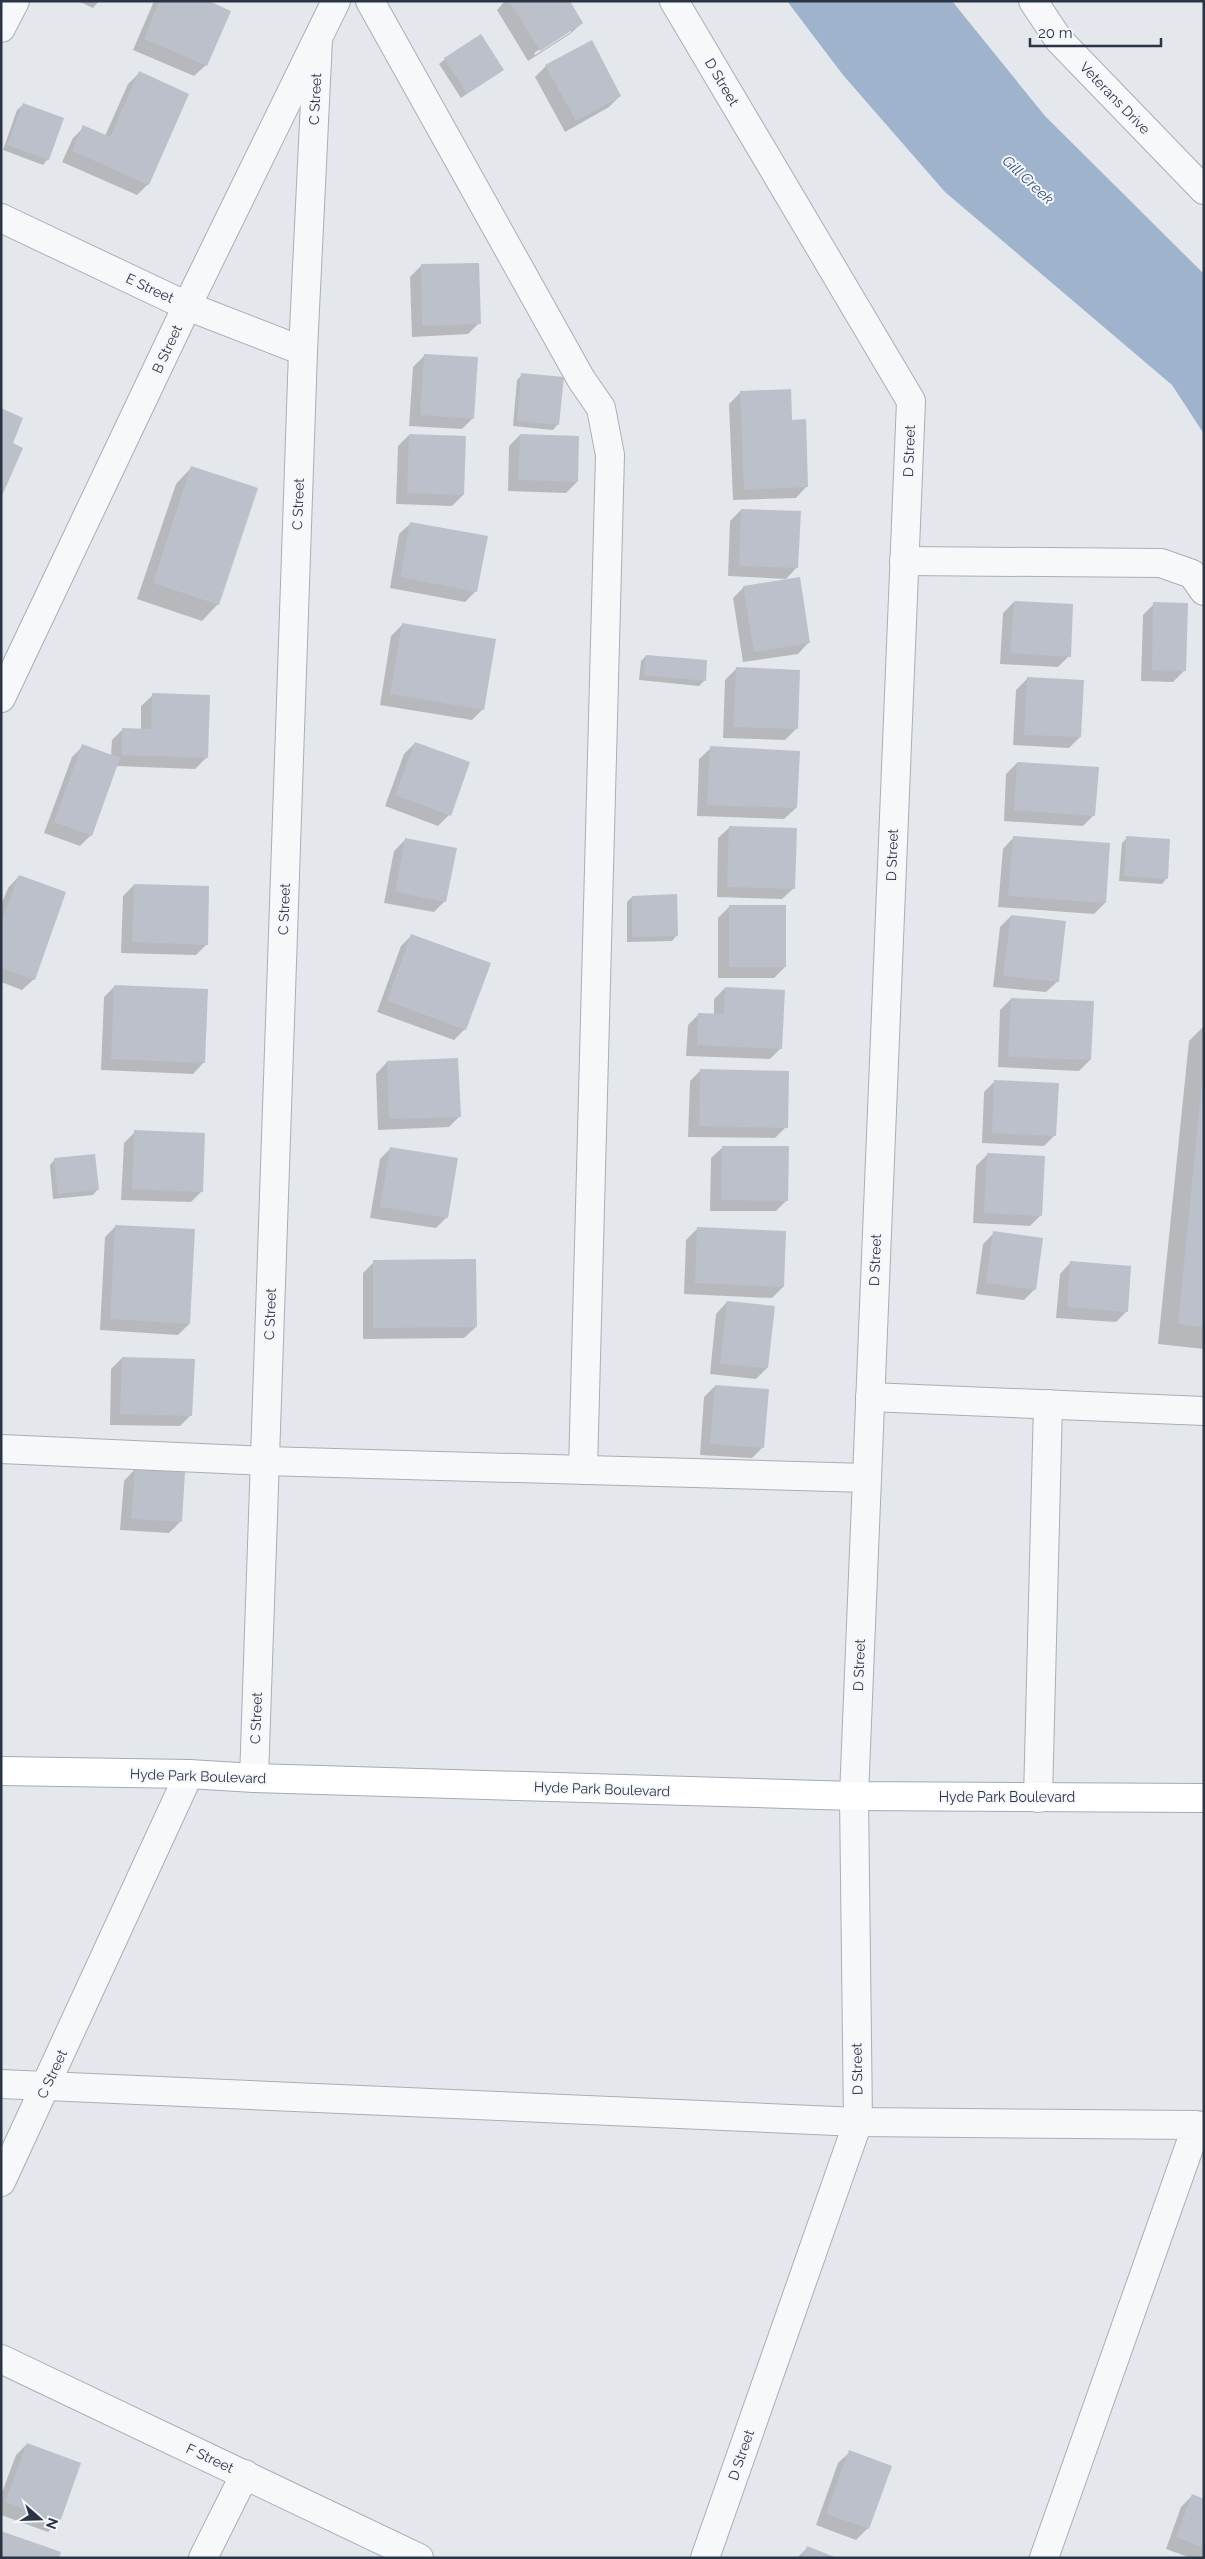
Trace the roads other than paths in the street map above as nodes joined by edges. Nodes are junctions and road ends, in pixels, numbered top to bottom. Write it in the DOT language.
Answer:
graph roads {
  1 [pos="15,1"];
  2 [pos="336,1"];
  3 [pos="370,1"];
  4 [pos="674,1"];
  5 [pos="1033,1"];
  6 [pos="1,28"];
  7 [pos="318,40"];
  8 [pos="1204,190"];
  9 [pos="1,218"];
  10 [pos="187,306"];
  11 [pos="303,351"];
  12 [pos="904,561"];
  13 [pos="1204,592"];
  14 [pos="1,698"];
  15 [pos="870,1397"];
  16 [pos="1048,1404"];
  17 [pos="1204,1411"];
  18 [pos="1,1450"];
  19 [pos="264,1461"];
  20 [pos="583,1470"];
  21 [pos="867,1478"];
  22 [pos="1,1771"];
  23 [pos="189,1774"];
  24 [pos="254,1778"];
  25 [pos="854,1796"];
  26 [pos="1038,1798"];
  27 [pos="1204,1798"];
  28 [pos="1,2084"];
  29 [pos="46,2086"];
  30 [pos="858,2122"];
  31 [pos="1,2182"];
  32 [pos="1,2358"];
  33 [pos="245,2474"];
  34 [pos="203,2558"];
  35 [pos="419,2558"];
  36 [pos="705,2558"];
  37 [pos="1044,2558"];
  1 -- 6 [label="street"];
  2 -- 7 [label="street, B Street"];
  3 -- 20 [label="street"];
  4 -- 12 [label="street, D Street"];
  5 -- 8 [label="street, Veterans Drive"];
  7 -- 10 [label="street, B Street"];
  7 -- 11 [label="street, C Street"];
  9 -- 10 [label="street, E Street"];
  10 -- 11 [label="street, E Street"];
  10 -- 14 [label="street, B Street"];
  11 -- 19 [label="street, C Street"];
  12 -- 13 [label="street"];
  12 -- 15 [label="street, D Street"];
  15 -- 16 [label="street"];
  15 -- 21 [label="street, D Street"];
  16 -- 17 [label="street"];
  16 -- 26 [label="street"];
  18 -- 19 [label="street"];
  19 -- 20 [label="street"];
  19 -- 24 [label="street, C Street"];
  20 -- 21 [label="street"];
  21 -- 25 [label="street, D Street"];
  22 -- 23 [label="main road, Hyde Park Boulevard"];
  23 -- 24 [label="main road, Hyde Park Boulevard"];
  23 -- 29 [label="street, C Street"];
  24 -- 25 [label="main road, Hyde Park Boulevard"];
  25 -- 26 [label="main road, Hyde Park Boulevard"];
  25 -- 30 [label="street, D Street"];
  26 -- 27 [label="main road, Hyde Park Boulevard"];
  28 -- 29 [label="street"];
  29 -- 30 [label="street"];
  29 -- 31 [label="street, C Street"];
  30 -- 36 [label="street, D Street"];
  30 -- 37 [label="street"];
  32 -- 33 [label="street, F Street"];
  33 -- 34 [label="street"];
  33 -- 35 [label="street, F Street"];
}
